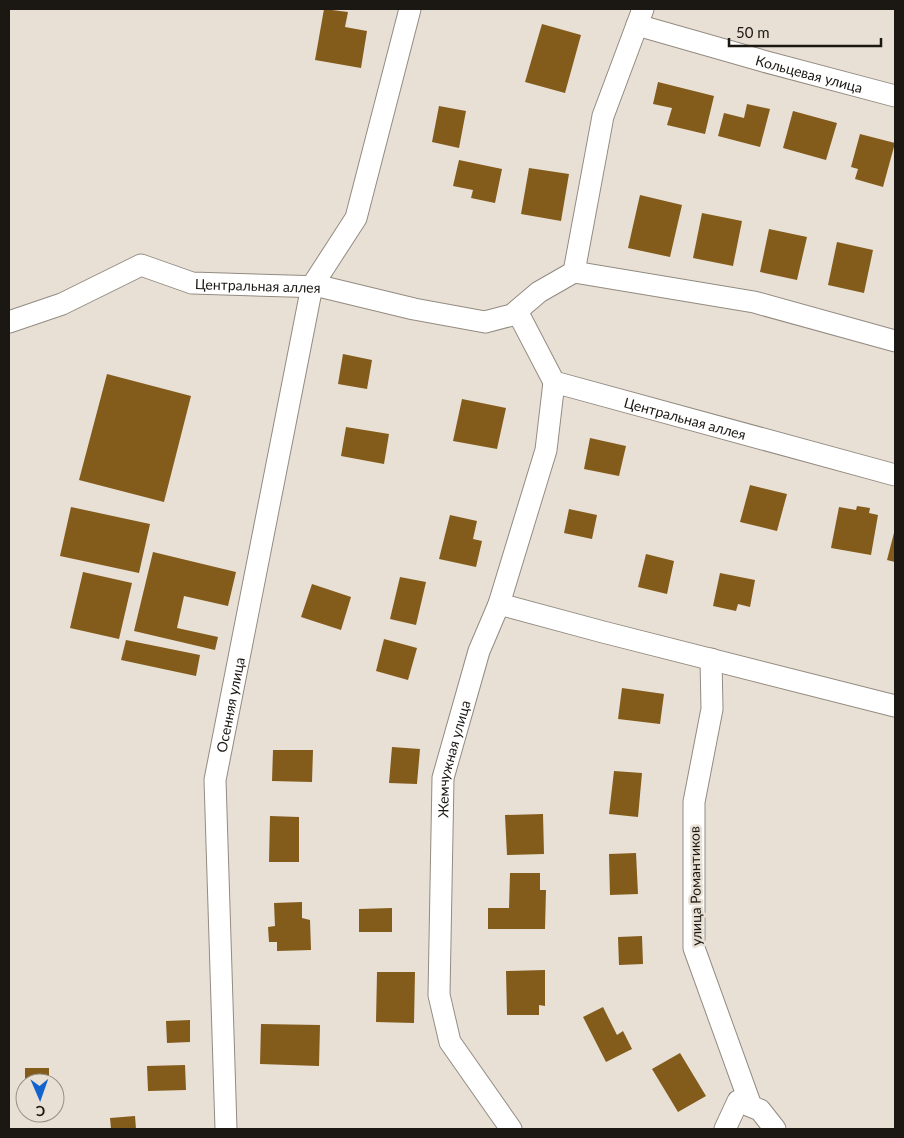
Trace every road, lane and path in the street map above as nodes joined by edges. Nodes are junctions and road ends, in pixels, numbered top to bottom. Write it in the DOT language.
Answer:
graph roads {
  1 [pos="410,9"];
  2 [pos="640,17"];
  3 [pos="895,96"];
  4 [pos="574,272"];
  5 [pos="312,286"];
  6 [pos="517,311"];
  7 [pos="9,322"];
  8 [pos="895,341"];
  9 [pos="554,382"];
  10 [pos="895,475"];
  11 [pos="500,604"];
  12 [pos="711,659"];
  13 [pos="895,706"];
  14 [pos="751,1106"];
  15 [pos="226,1129"];
  16 [pos="511,1129"];
  17 [pos="725,1129"];
  18 [pos="775,1129"];
  1 -- 5 [label="street"];
  2 -- 3 [label="street, Кольцевая улица"];
  2 -- 4 [label="street, Кольцевая улица"];
  4 -- 6 [label="street, Центральная аллея"];
  4 -- 8 [label="street"];
  5 -- 6 [label="street, Центральная аллея"];
  5 -- 7 [label="street, Центральная аллея"];
  5 -- 15 [label="street, Осенняя улица"];
  6 -- 9 [label="street"];
  9 -- 10 [label="street, Центральная аллея"];
  9 -- 11 [label="street, Жемчужная улица"];
  11 -- 12 [label="street"];
  11 -- 16 [label="street, Жемчужная улица"];
  12 -- 13 [label="street"];
  12 -- 14 [label="street, улица Романтиков"];
  14 -- 17 [label="street"];
  14 -- 18 [label="street"];
}
